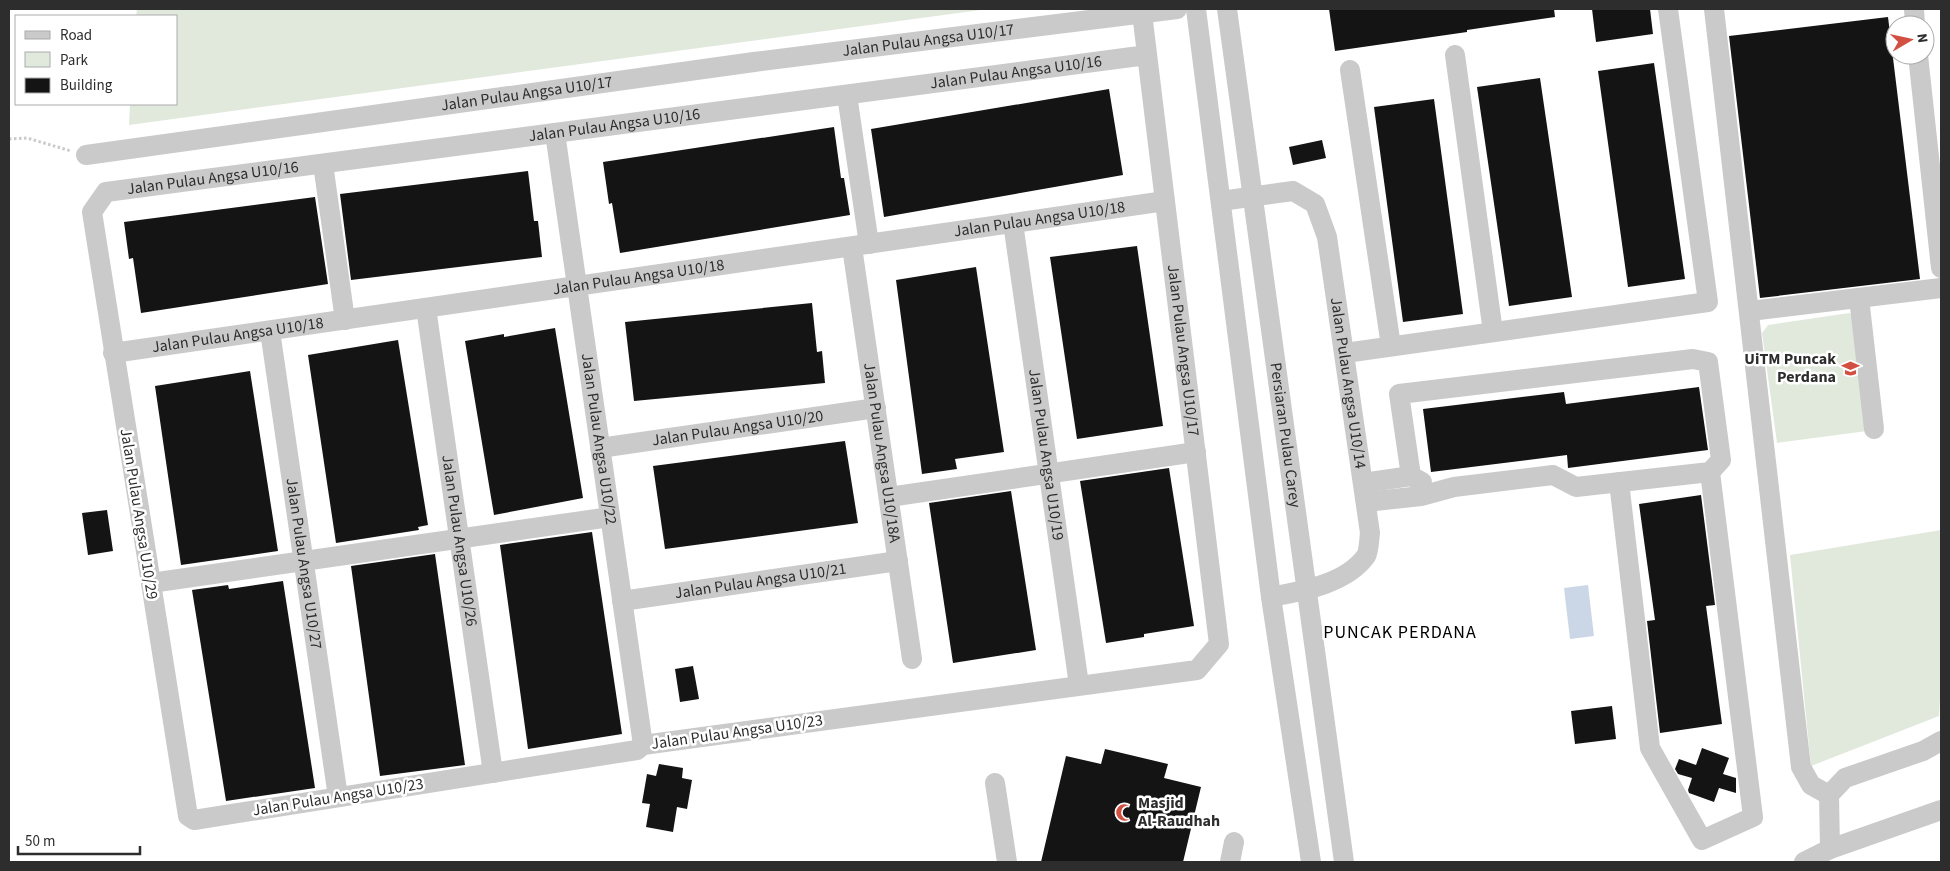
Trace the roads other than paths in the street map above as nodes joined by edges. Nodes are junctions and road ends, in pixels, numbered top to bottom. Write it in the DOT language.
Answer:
graph roads {
  1 [pos="1177,9"];
  2 [pos="1196,9"];
  3 [pos="1227,9"];
  4 [pos="1668,9"];
  5 [pos="1714,9"];
  6 [pos="1142,13"];
  7 [pos="1147,55"];
  8 [pos="1455,55"];
  9 [pos="1919,65"];
  10 [pos="1350,70"];
  11 [pos="848,95"];
  12 [pos="554,133"];
  13 [pos="86,155"];
  14 [pos="324,164"];
  15 [pos="1254,196"];
  16 [pos="1165,201"];
  17 [pos="1221,201"];
  18 [pos="92,212"];
  19 [pos="1013,224"];
  20 [pos="861,245"];
  21 [pos="1941,268"];
  22 [pos="577,286"];
  23 [pos="1941,288"];
  24 [pos="1859,298"];
  25 [pos="426,308"];
  26 [pos="1750,311"];
  27 [pos="345,320"];
  28 [pos="270,331"];
  29 [pos="1493,332"];
  30 [pos="1391,346"];
  31 [pos="1345,353"];
  32 [pos="113,354"];
  33 [pos="876,408"];
  34 [pos="1874,428"];
  35 [pos="600,448"];
  36 [pos="1196,452"];
  37 [pos="1710,472"];
  38 [pos="1049,474"];
  39 [pos="1411,476"];
  40 [pos="1619,482"];
  41 [pos="1454,486"];
  42 [pos="1365,493"];
  43 [pos="888,497"];
  44 [pos="610,517"];
  45 [pos="459,539"];
  46 [pos="304,561"];
  47 [pos="898,561"];
  48 [pos="151,583"];
  49 [pos="1307,590"];
  50 [pos="1271,597"];
  51 [pos="622,601"];
  52 [pos="1219,644"];
  53 [pos="912,659"];
  54 [pos="1080,685"];
  55 [pos="1941,741"];
  56 [pos="643,744"];
  57 [pos="493,773"];
  58 [pos="996,783"];
  59 [pos="1829,795"];
  60 [pos="338,797"];
  61 [pos="1941,810"];
  62 [pos="188,816"];
  63 [pos="1234,842"];
  64 [pos="1830,849"];
  65 [pos="1007,862"];
  66 [pos="1230,862"];
  67 [pos="1311,862"];
  68 [pos="1344,862"];
  69 [pos="1804,862"];
  1 -- 6 [label="street"];
  2 -- 17 [label="street"];
  3 -- 15 [label="street, Persiaran Pulau Carey"];
  4 -- 29 [label="street"];
  5 -- 26 [label="street"];
  6 -- 7 [label="street, Jalan Pulau Angsa U10/17"];
  6 -- 13 [label="street, Jalan Pulau Angsa U10/17"];
  7 -- 11 [label="street, Jalan Pulau Angsa U10/16"];
  7 -- 16 [label="street, Jalan Pulau Angsa U10/17"];
  8 -- 29 [label="street"];
  9 -- 21 [label="street"];
  10 -- 30 [label="street"];
  11 -- 12 [label="street, Jalan Pulau Angsa U10/16"];
  11 -- 20 [label="street, Jalan Pulau Angsa U10/18A"];
  12 -- 14 [label="street, Jalan Pulau Angsa U10/16"];
  12 -- 22 [label="street, Jalan Pulau Angsa U10/22"];
  14 -- 18 [label="street, Jalan Pulau Angsa U10/16"];
  14 -- 27 [label="street"];
  15 -- 17 [label="street, Jalan Pulau Angsa U10/14"];
  15 -- 31 [label="street, Jalan Pulau Angsa U10/14"];
  15 -- 49 [label="street, Persiaran Pulau Carey"];
  16 -- 19 [label="street, Jalan Pulau Angsa U10/18"];
  16 -- 36 [label="street, Jalan Pulau Angsa U10/17"];
  17 -- 50 [label="street"];
  18 -- 32 [label="street, Jalan Pulau Angsa U10/29"];
  19 -- 20 [label="street, Jalan Pulau Angsa U10/18"];
  19 -- 38 [label="street, Jalan Pulau Angsa U10/19"];
  20 -- 22 [label="street, Jalan Pulau Angsa U10/18"];
  20 -- 33 [label="street, Jalan Pulau Angsa U10/18A"];
  22 -- 25 [label="street, Jalan Pulau Angsa U10/18"];
  22 -- 35 [label="street, Jalan Pulau Angsa U10/22"];
  23 -- 24 [label="street"];
  24 -- 26 [label="street"];
  24 -- 34 [label="street"];
  25 -- 27 [label="street, Jalan Pulau Angsa U10/18"];
  25 -- 45 [label="street, Jalan Pulau Angsa U10/26"];
  26 -- 59 [label="street"];
  27 -- 28 [label="street, Jalan Pulau Angsa U10/18"];
  28 -- 32 [label="street, Jalan Pulau Angsa U10/18"];
  28 -- 46 [label="street, Jalan Pulau Angsa U10/27"];
  29 -- 30 [label="street"];
  30 -- 31 [label="street"];
  31 -- 42 [label="street, Jalan Pulau Angsa U10/14"];
  32 -- 48 [label="street, Jalan Pulau Angsa U10/29"];
  33 -- 35 [label="street, Jalan Pulau Angsa U10/20"];
  33 -- 43 [label="street, Jalan Pulau Angsa U10/18A"];
  35 -- 44 [label="street, Jalan Pulau Angsa U10/22"];
  36 -- 38 [label="street"];
  36 -- 52 [label="street, Jalan Pulau Angsa U10/17"];
  37 -- 39 [label="street"];
  37 -- 40 [label="street"];
  37 -- 40 [label="street"];
  38 -- 43 [label="street"];
  38 -- 54 [label="street, Jalan Pulau Angsa U10/19"];
  39 -- 41 [label="street"];
  39 -- 42 [label="street"];
  40 -- 41 [label="street"];
  41 -- 42 [label="street"];
  42 -- 49 [label="street, Jalan Pulau Angsa U10/14"];
  43 -- 47 [label="street, Jalan Pulau Angsa U10/18A"];
  44 -- 45 [label="street"];
  44 -- 51 [label="street, Jalan Pulau Angsa U10/22"];
  45 -- 46 [label="street"];
  45 -- 57 [label="street, Jalan Pulau Angsa U10/26"];
  46 -- 48 [label="street"];
  46 -- 60 [label="street, Jalan Pulau Angsa U10/27"];
  47 -- 51 [label="street, Jalan Pulau Angsa U10/21"];
  47 -- 53 [label="street, Jalan Pulau Angsa U10/18A"];
  48 -- 62 [label="street, Jalan Pulau Angsa U10/29"];
  49 -- 50 [label="street, Jalan Pulau Angsa U10/14"];
  49 -- 68 [label="street, Persiaran Pulau Carey"];
  50 -- 67 [label="street"];
  51 -- 56 [label="street, Jalan Pulau Angsa U10/22"];
  52 -- 54 [label="street, Jalan Pulau Angsa U10/23"];
  54 -- 56 [label="street, Jalan Pulau Angsa U10/23"];
  55 -- 59 [label="street"];
  56 -- 57 [label="street, Jalan Pulau Angsa U10/23"];
  57 -- 60 [label="street, Jalan Pulau Angsa U10/23"];
  58 -- 65 [label="street"];
  59 -- 64 [label="street"];
  60 -- 62 [label="street, Jalan Pulau Angsa U10/23"];
  61 -- 64 [label="street"];
  63 -- 66 [label="street"];
  64 -- 69 [label="street"];
}
